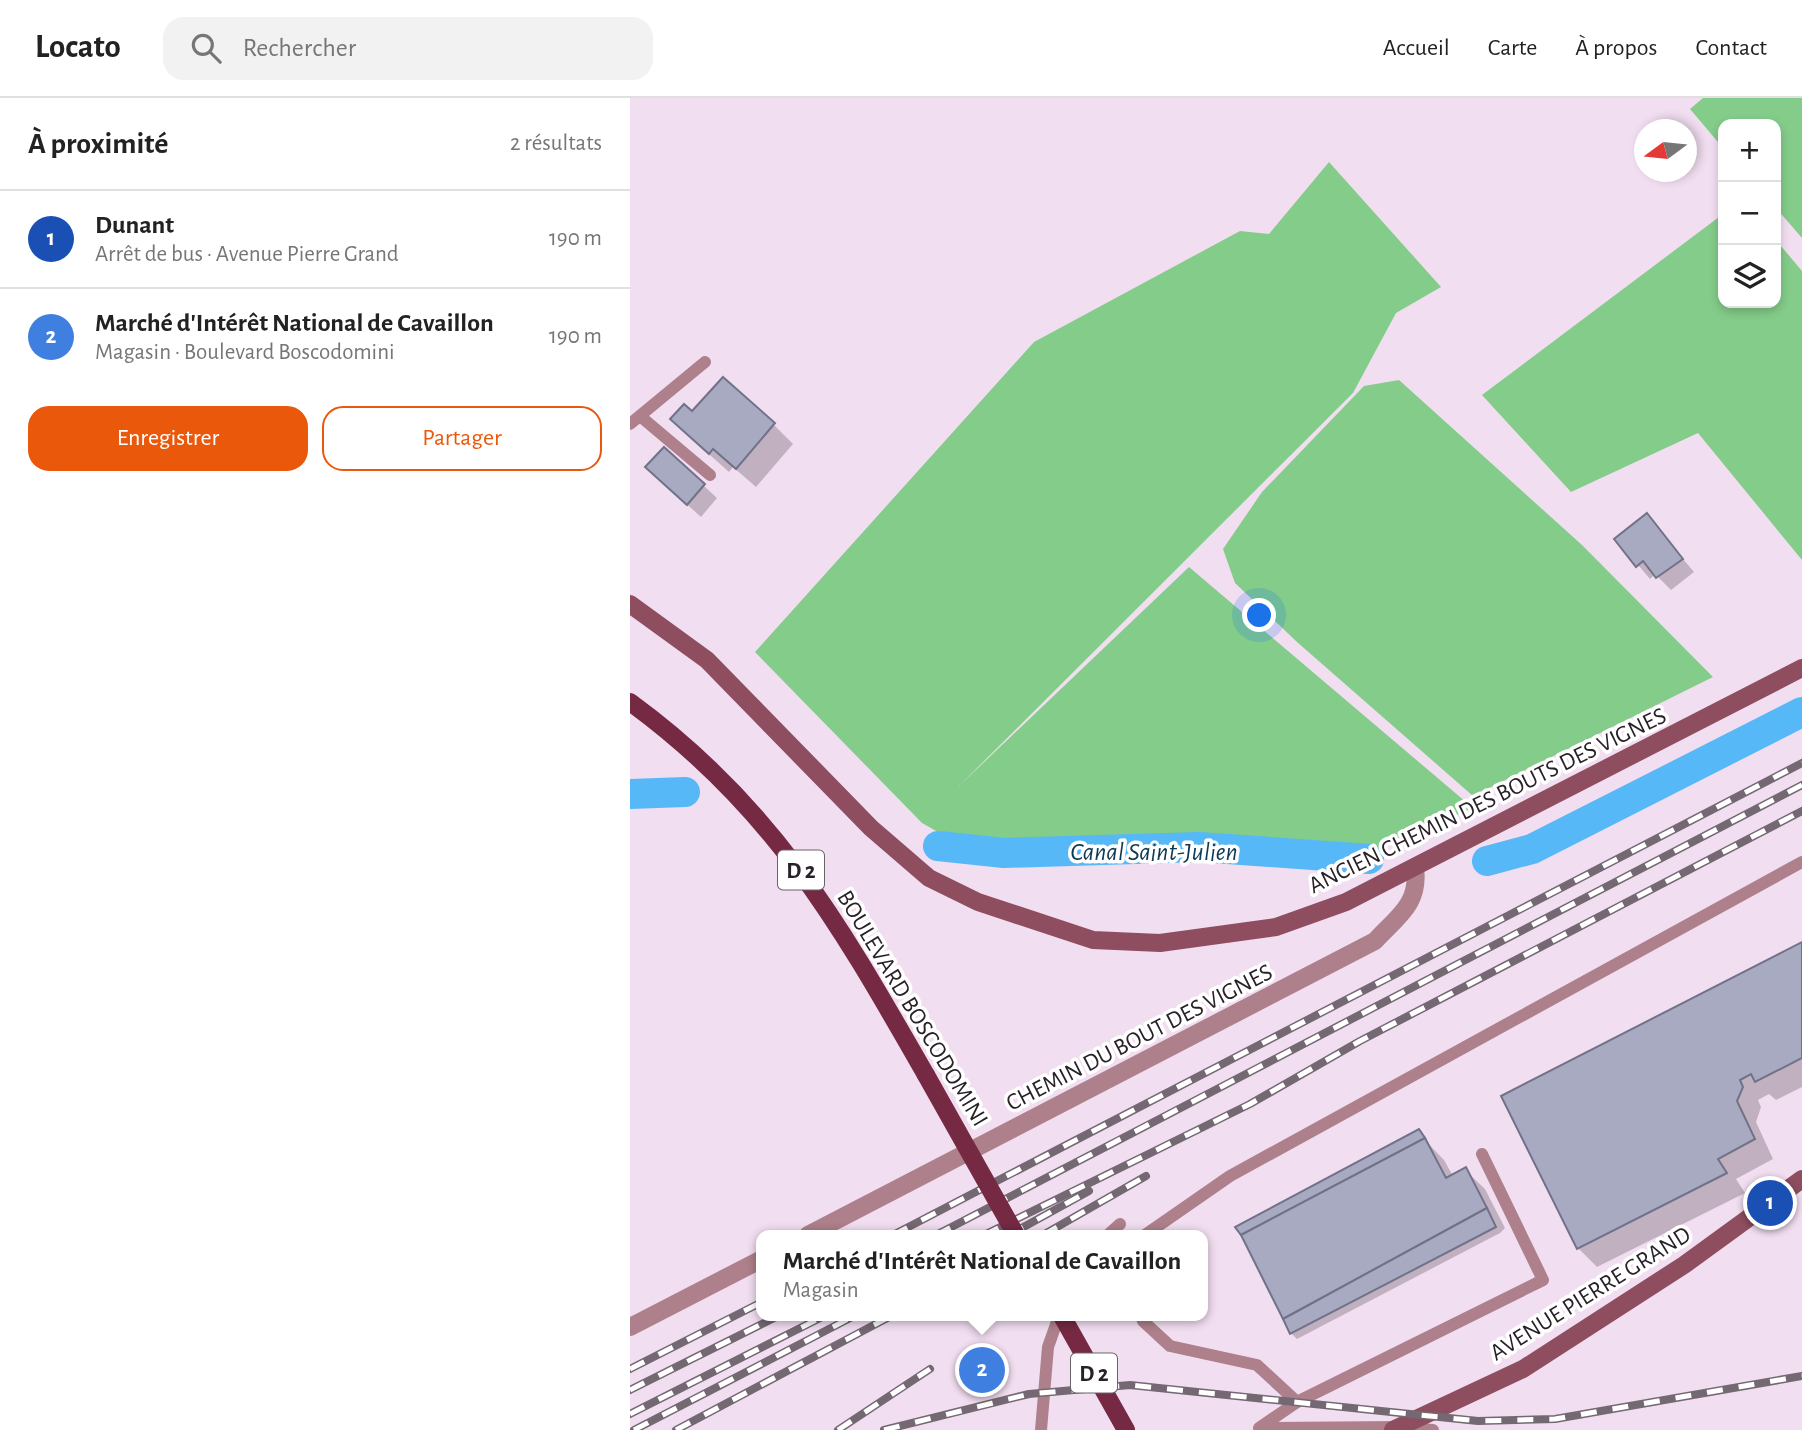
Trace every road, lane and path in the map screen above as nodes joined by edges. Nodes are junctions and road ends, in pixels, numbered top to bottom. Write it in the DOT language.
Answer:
graph roads {
  1 [pos="705,362"];
  2 [pos="640,416"];
  3 [pos="630,425"];
  4 [pos="710,475"];
  5 [pos="630,604"];
  6 [pos="1802,668"];
  7 [pos="630,702"];
  8 [pos="1802,862"];
  9 [pos="1415,868"];
  10 [pos="1482,1154"];
  11 [pos="1802,1179"];
  12 [pos="1120,1224"];
  13 [pos="818,1230"];
  14 [pos="1013,1230"];
  15 [pos="1113,1230"];
  16 [pos="1152,1230"];
  17 [pos="756,1262"];
  18 [pos="1058,1321"];
  19 [pos="1063,1321"];
  20 [pos="1143,1321"];
  21 [pos="630,1327"];
  22 [pos="1297,1402"];
  23 [pos="1396,1428"];
  24 [pos="1258,1429"];
  25 [pos="1041,1430"];
  26 [pos="1126,1430"];
  27 [pos="1433,1430"];
  1 -- 2 [label="lane"];
  2 -- 3 [label="lane"];
  2 -- 4 [label="lane"];
  5 -- 9 [label="street, ANCIEN CHEMIN DES BOUTS DES VIGNES"];
  6 -- 9 [label="street, ANCIEN CHEMIN DES BOUTS DES VIGNES"];
  7 -- 14 [label="main road, BOULEVARD BOSCODOMINI / D 2, bridge"];
  8 -- 16 [label="lane"];
  9 -- 13 [label="street, CHEMIN DU BOUT DES VIGNES"];
  10 -- 22 [label="lane"];
  11 -- 23 [label="street, AVENUE PIERRE GRAND"];
  12 -- 15 [label="lane"];
  17 -- 21 [label="street"];
  18 -- 25 [label="lane"];
  19 -- 26 [label="main road, D 2, bridge"];
  20 -- 22 [label="lane"];
  22 -- 24 [label="lane"];
  23 -- 24 [label="lane"];
  23 -- 27 [label="lane"];
}
